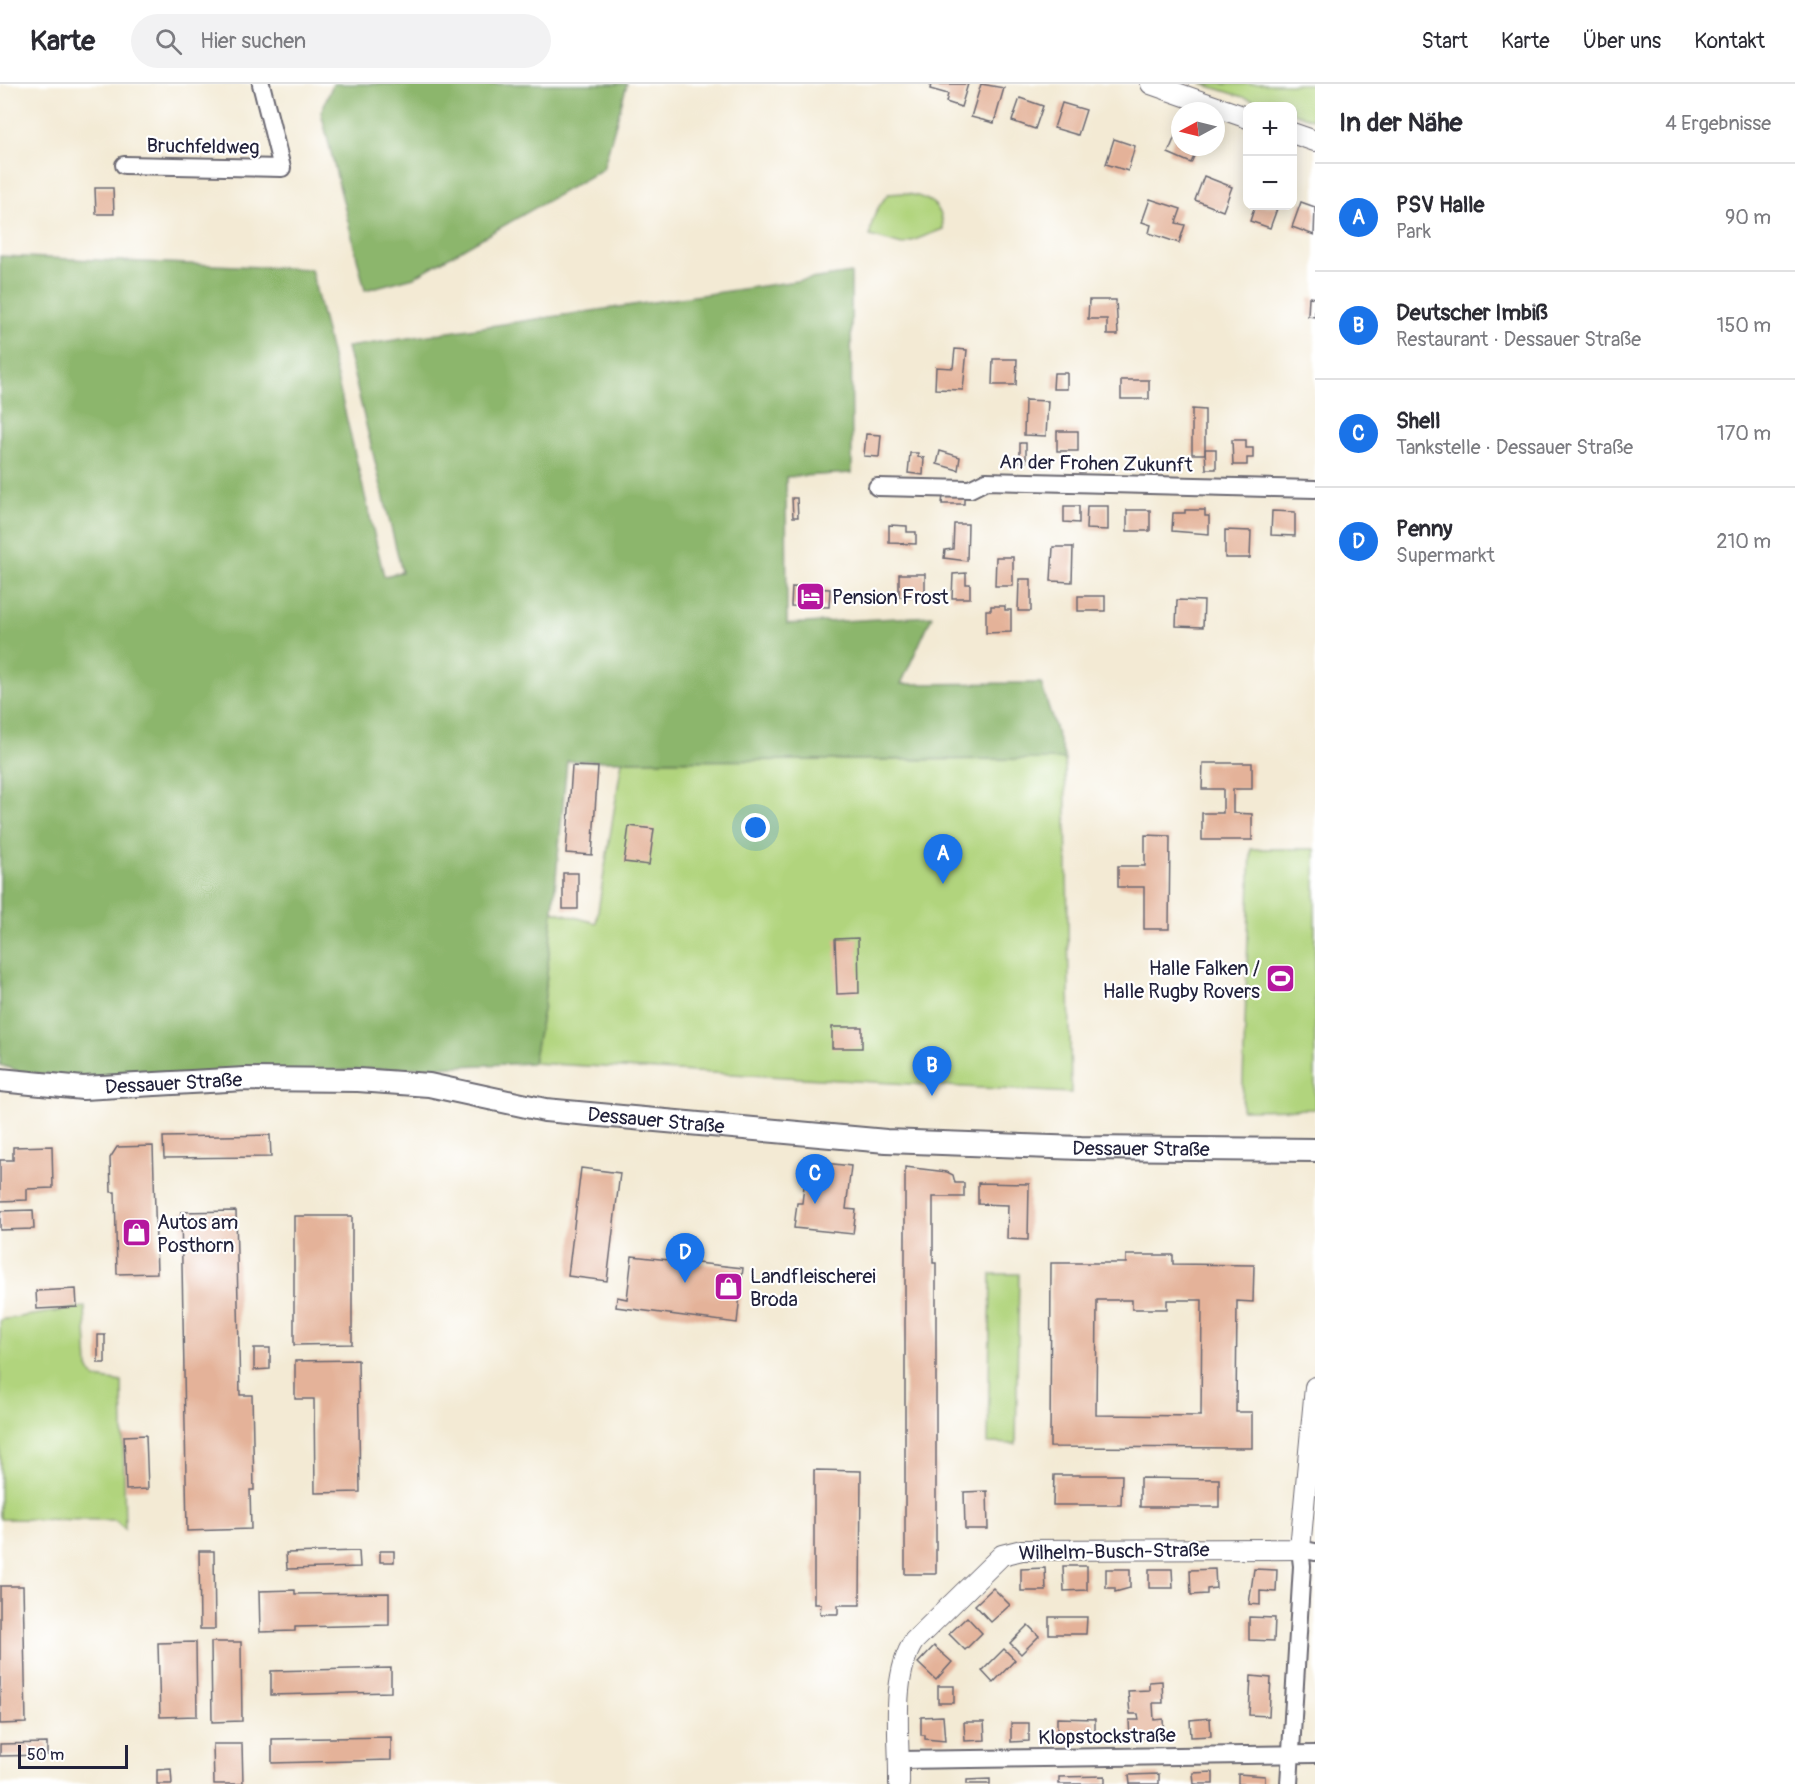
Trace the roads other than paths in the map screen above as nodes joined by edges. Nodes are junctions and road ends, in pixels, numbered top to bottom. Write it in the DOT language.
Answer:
graph roads {
  1 [pos="261,84"];
  2 [pos="1151,84"];
  3 [pos="1243,116"];
  4 [pos="1297,134"];
  5 [pos="1315,141"];
  6 [pos="124,165"];
  7 [pos="877,487"];
  8 [pos="1315,489"];
  9 [pos="0,1080"];
  10 [pos="1315,1150"];
  11 [pos="1315,1387"];
  12 [pos="1308,1551"];
  13 [pos="1315,1754"];
  14 [pos="1290,1755"];
  15 [pos="900,1760"];
  16 [pos="899,1784"];
  17 [pos="1289,1784"];
  1 -- 6 [label="street, Bruchfeldweg"];
  2 -- 3 [label="street"];
  4 -- 5 [label="street"];
  7 -- 8 [label="street, An der Frohen Zukunft"];
  9 -- 10 [label="main road, Dessauer Straße"];
  11 -- 12 [label="street"];
  12 -- 14 [label="street"];
  12 -- 15 [label="street, Wilhelm-Busch-Straße"];
  13 -- 14 [label="street, Klopstockstraße"];
  14 -- 15 [label="street, Klopstockstraße"];
  14 -- 17 [label="street"];
  15 -- 16 [label="street, Wilhelm-Busch-Straße"];
}
